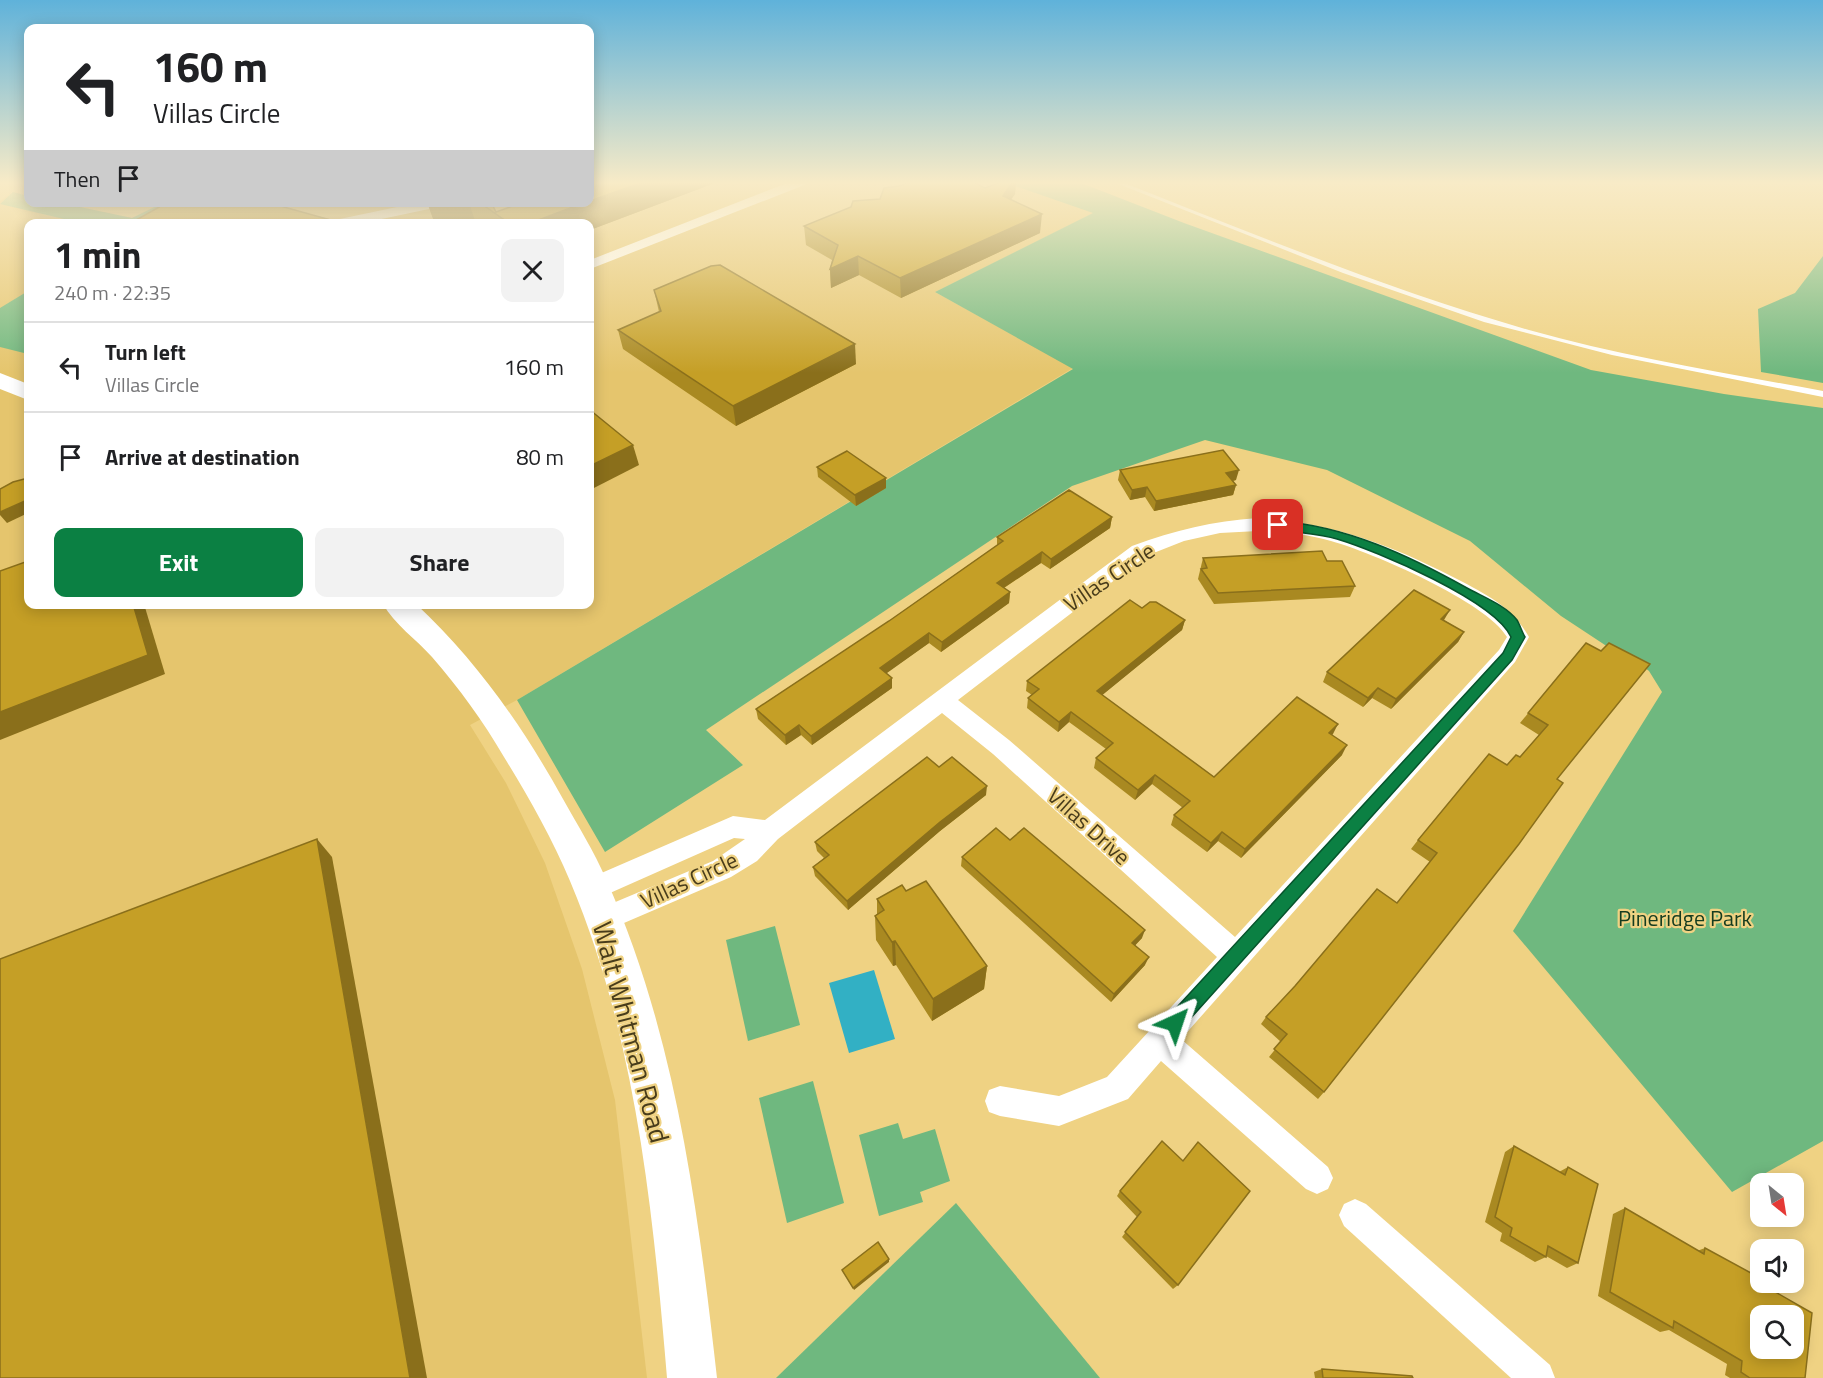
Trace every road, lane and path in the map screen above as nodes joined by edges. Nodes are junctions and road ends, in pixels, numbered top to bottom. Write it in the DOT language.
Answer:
graph roads {
  1 [pos="639,245"];
  2 [pos="1276,245"];
  3 [pos="594,263"];
  4 [pos="0,380"];
  5 [pos="24,391"];
  6 [pos="1823,394"];
  7 [pos="402,609"];
  8 [pos="941,699"];
  9 [pos="769,831"];
  10 [pos="598,904"];
  11 [pos="1235,956"];
  12 [pos="1160,1040"];
  13 [pos="1000,1101"];
  14 [pos="1317,1178"];
  15 [pos="1355,1215"];
  16 [pos="692,1378"];
  17 [pos="1537,1378"];
  1 -- 3 [label="street"];
  2 -- 6 [label="lane"];
  4 -- 5 [label="main road"];
  7 -- 10 [label="main road, Walt Whitman Road"];
  8 -- 9 [label="street, Villas Circle"];
  8 -- 11 [label="street, Villas Drive"];
  8 -- 11 [label="street, Villas Circle"];
  9 -- 10 [label="street, Villas Circle"];
  9 -- 10 [label="street, Villas Circle"];
  10 -- 16 [label="main road, Walt Whitman Road"];
  11 -- 12 [label="street, Villas Circle"];
  12 -- 13 [label="street, Villas Circle"];
  12 -- 14 [label="street"];
  15 -- 17 [label="street"];
}
